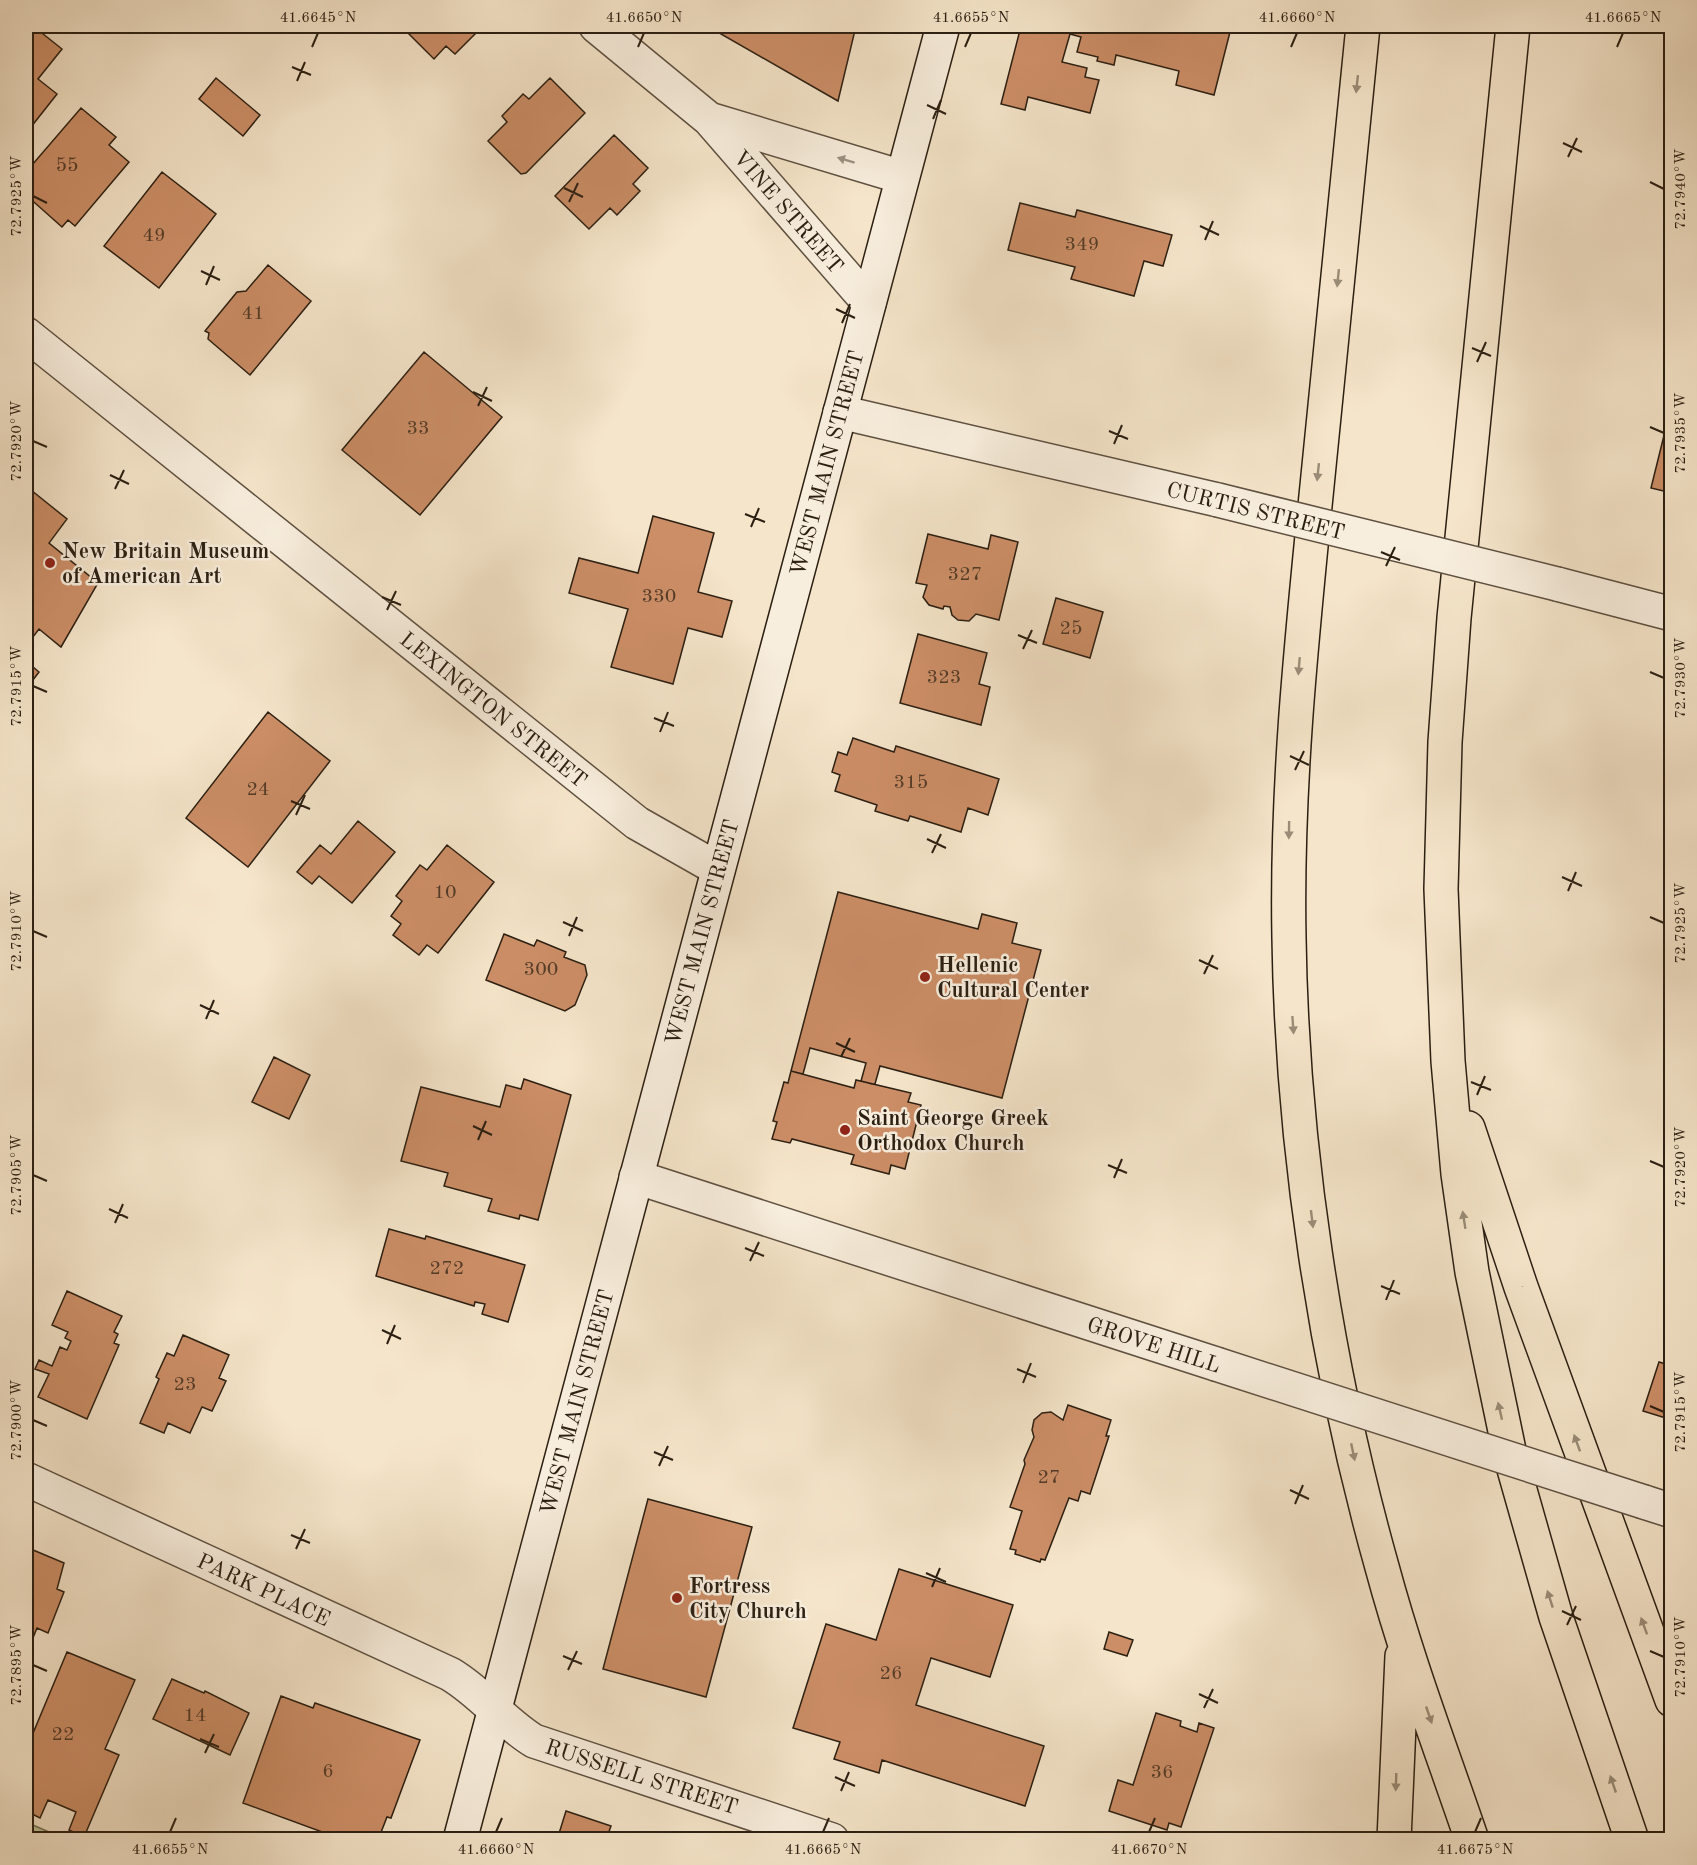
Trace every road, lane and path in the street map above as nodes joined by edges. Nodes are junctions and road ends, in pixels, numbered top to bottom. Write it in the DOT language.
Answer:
graph roads {
  1 [pos="596,26"];
  2 [pos="943,26"];
  3 [pos="1363,26"];
  4 [pos="1514,26"];
  5 [pos="709,118"];
  6 [pos="902,177"];
  7 [pos="869,303"];
  8 [pos="26,334"];
  9 [pos="840,412"];
  10 [pos="1671,614"];
  11 [pos="718,868"];
  12 [pos="1448,1061"];
  13 [pos="636,1177"];
  14 [pos="26,1479"];
  15 [pos="1658,1507"];
  16 [pos="1403,1639"];
  17 [pos="1671,1700"];
  18 [pos="494,1710"];
  19 [pos="460,1839"];
  20 [pos="832,1839"];
  21 [pos="1394,1839"];
  22 [pos="1472,1839"];
  23 [pos="1632,1839"];
  1 -- 5 [label="street, VINE STREET"];
  2 -- 6 [label="street, WEST MAIN STREET"];
  3 -- 16 [label="highway, one-way"];
  4 -- 12 [label="highway"];
  6 -- 5 [label="street, VINE STREET, one-way"];
  5 -- 7 [label="street, VINE STREET"];
  6 -- 7 [label="street, WEST MAIN STREET"];
  7 -- 9 [label="street, WEST MAIN STREET"];
  8 -- 11 [label="street, LEXINGTON STREET"];
  9 -- 10 [label="street, CURTIS STREET, bridge"];
  9 -- 11 [label="street, WEST MAIN STREET"];
  11 -- 13 [label="street, WEST MAIN STREET"];
  17 -- 12 [label="highway, one-way"];
  23 -- 12 [label="highway, one-way"];
  13 -- 15 [label="street, GROVE HILL, bridge"];
  13 -- 18 [label="street, WEST MAIN STREET"];
  14 -- 18 [label="street, PARK PLACE"];
  16 -- 21 [label="highway, one-way"];
  16 -- 22 [label="highway, one-way"];
  18 -- 19 [label="street, WEST MAIN STREET"];
  18 -- 20 [label="street, RUSSELL STREET"];
}
